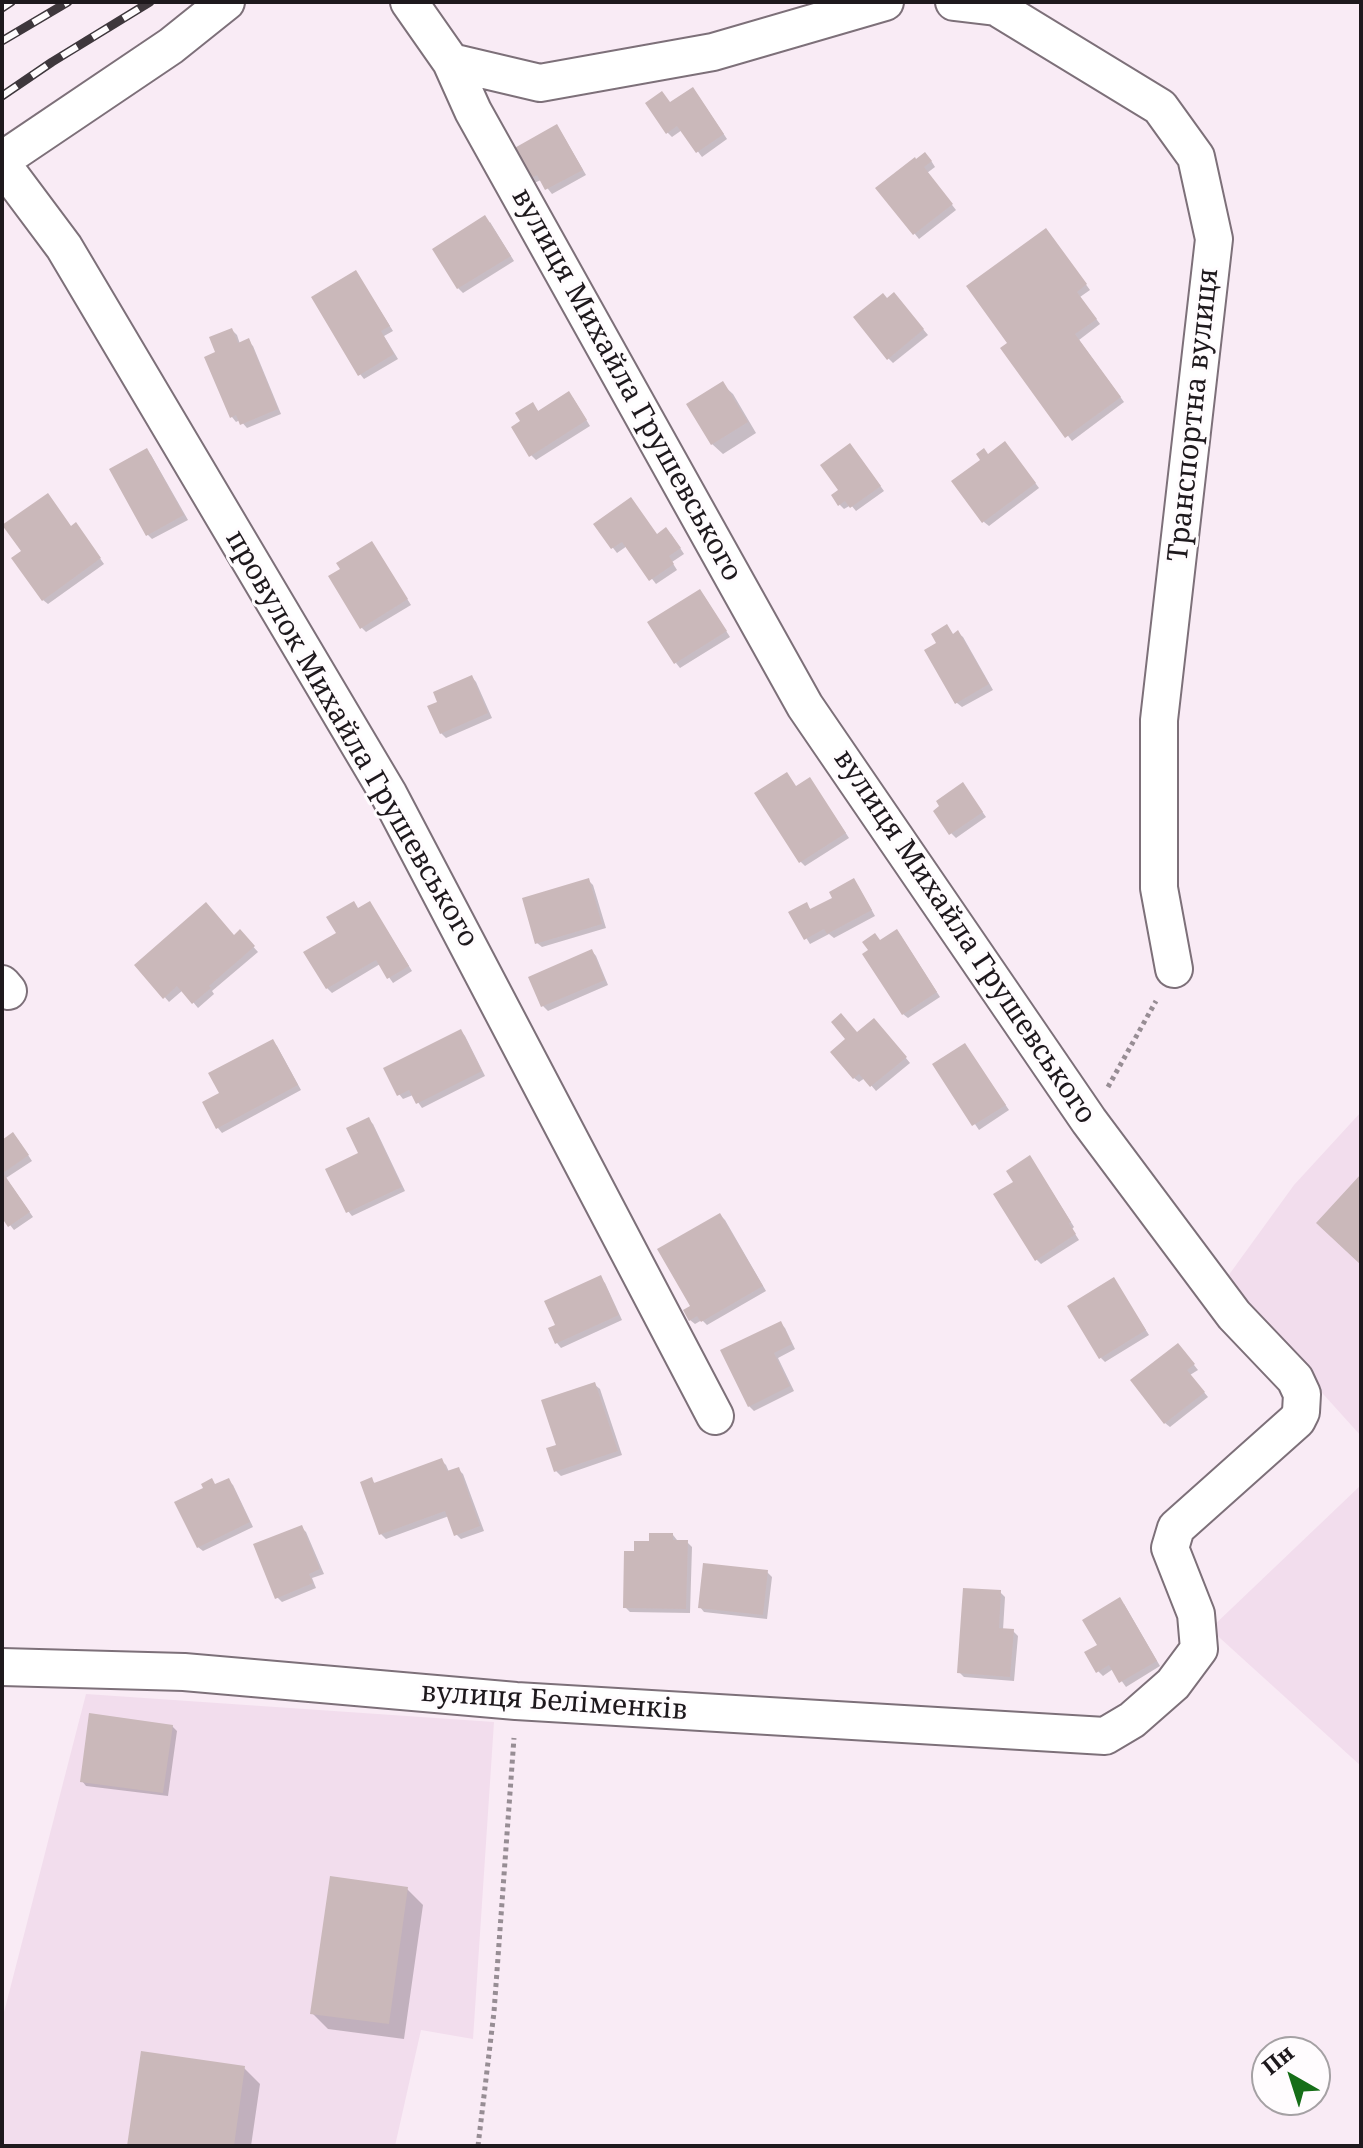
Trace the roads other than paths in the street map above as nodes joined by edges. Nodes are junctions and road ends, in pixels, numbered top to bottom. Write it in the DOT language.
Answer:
graph roads {
  1 [pos="226,2"];
  2 [pos="409,2"];
  3 [pos="885,2"];
  4 [pos="954,2"];
  5 [pos="451,62"];
  6 [pos="2,162"];
  7 [pos="1174,969"];
  8 [pos="715,1416"];
  9 [pos="2,1667"];
  10 [pos="1105,1736"];
  1 -- 6 [label="street"];
  2 -- 5 [label="street"];
  3 -- 5 [label="street"];
  4 -- 7 [label="street, Транспортна вулиця"];
  5 -- 10 [label="street, вулиця Михайла Грушевського"];
  6 -- 8 [label="street, провулок Михайла Грушевського"];
  9 -- 10 [label="street, вулиця Беліменків"];
}
